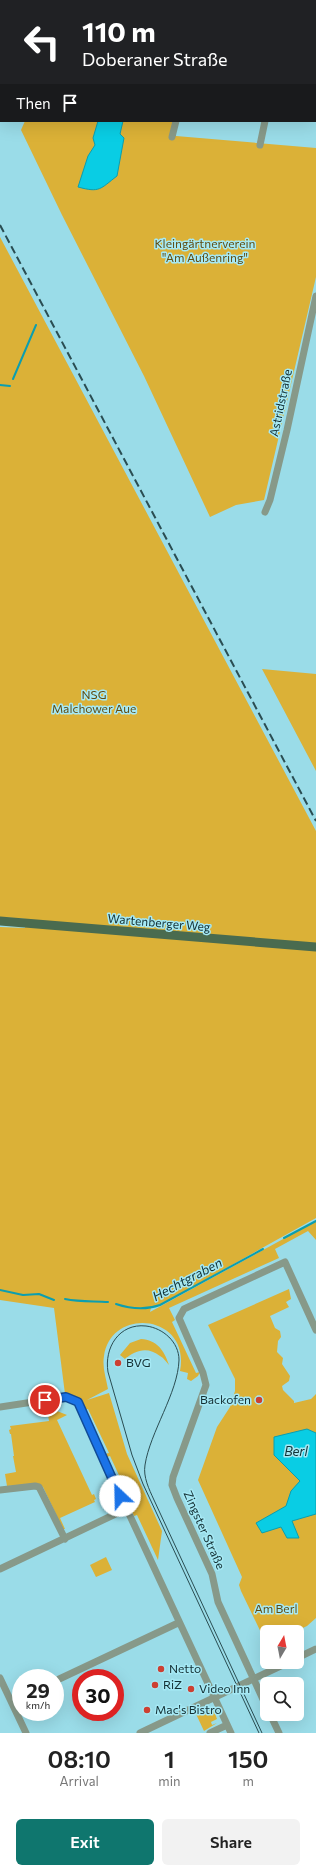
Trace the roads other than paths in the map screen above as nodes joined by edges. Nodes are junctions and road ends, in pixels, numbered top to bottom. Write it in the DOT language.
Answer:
graph roads {
  1 [pos="176,122"];
  2 [pos="265,122"];
  3 [pos="172,137"];
  4 [pos="260,145"];
  5 [pos="316,296"];
  6 [pos="264,512"];
  7 [pos="0,921"];
  8 [pos="316,947"];
  9 [pos="316,1330"];
  10 [pos="0,1407"];
  11 [pos="0,1490"];
  12 [pos="126,1509"];
  13 [pos="65,1539"];
  14 [pos="0,1569"];
  15 [pos="178,1623"];
  16 [pos="316,1650"];
  17 [pos="304,1655"];
  18 [pos="274,1669"];
  19 [pos="64,1676"];
  20 [pos="0,1678"];
  21 [pos="253,1679"];
  22 [pos="260,1694"];
  23 [pos="214,1698"];
  24 [pos="11,1701"];
  25 [pos="273,1721"];
  26 [pos="227,1725"];
  27 [pos="26,1733"];
  28 [pos="140,1733"];
  29 [pos="211,1733"];
  30 [pos="231,1733"];
  31 [pos="279,1733"];
  1 -- 3 [label="street"];
  2 -- 4 [label="street"];
  5 -- 6 [label="street, Astridstraße"];
  7 -- 8 [label="main road, Wartenberger Weg"];
  9 -- 21 [label="street, Zingster Straße"];
  10 -- 12 [label="street"];
  11 -- 13 [label="street"];
  12 -- 13 [label="street"];
  12 -- 15 [label="street"];
  13 -- 14 [label="street"];
  15 -- 19 [label="street"];
  15 -- 23 [label="street"];
  16 -- 17 [label="street"];
  18 -- 21 [label="street"];
  20 -- 24 [label="street"];
  21 -- 22 [label="street, Zingster Straße"];
  21 -- 23 [label="street"];
  23 -- 26 [label="street"];
  23 -- 28 [label="street"];
  24 -- 27 [label="street"];
  25 -- 31 [label="street"];
  26 -- 29 [label="street"];
  26 -- 30 [label="street"];
}
